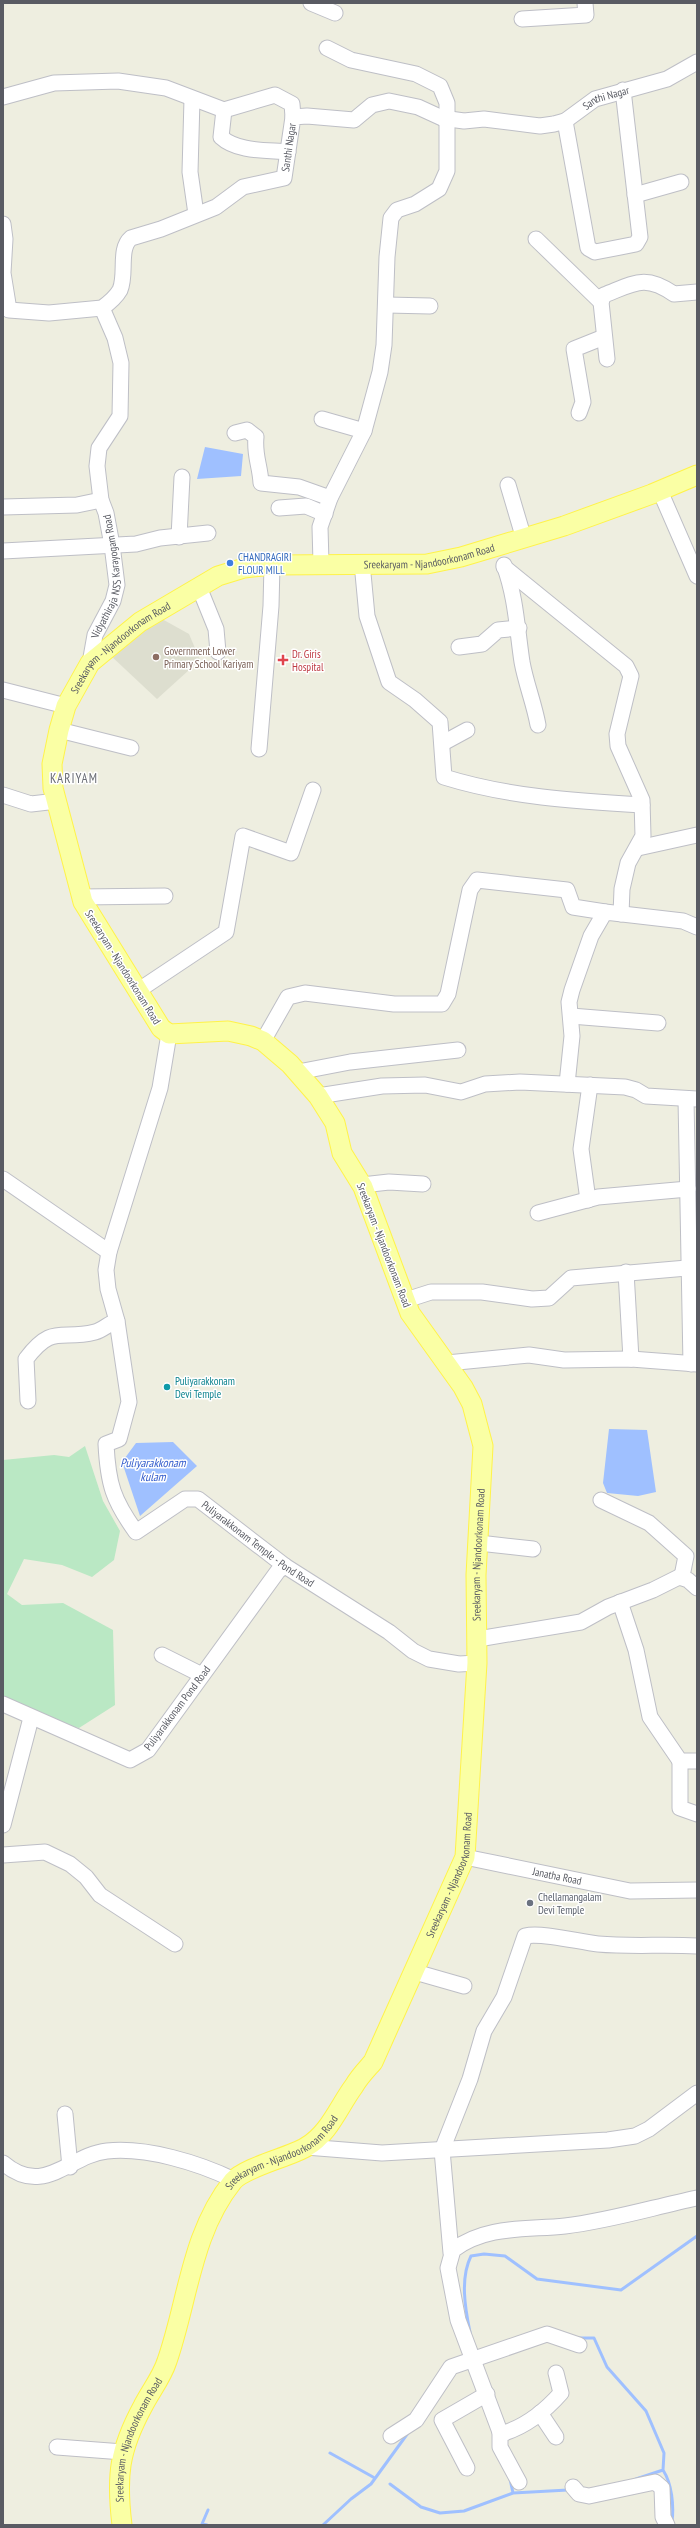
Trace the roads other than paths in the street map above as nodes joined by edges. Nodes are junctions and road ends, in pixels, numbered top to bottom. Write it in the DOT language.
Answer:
graph roads {
  1 [pos="311,3"];
  2 [pos="585,3"];
  3 [pos="335,13"];
  4 [pos="522,19"];
  5 [pos="327,48"];
  6 [pos="697,62"];
  7 [pos="623,90"];
  8 [pos="3,97"];
  9 [pos="192,99"];
  10 [pos="224,110"];
  11 [pos="293,117"];
  12 [pos="448,118"];
  13 [pos="565,121"];
  14 [pos="288,152"];
  15 [pos="681,182"];
  16 [pos="634,195"];
  17 [pos="196,214"];
  18 [pos="3,224"];
  19 [pos="536,239"];
  20 [pos="697,292"];
  21 [pos="601,302"];
  22 [pos="387,305"];
  23 [pos="430,306"];
  24 [pos="102,308"];
  25 [pos="6,309"];
  26 [pos="604,337"];
  27 [pos="607,359"];
  28 [pos="579,413"];
  29 [pos="322,419"];
  30 [pos="364,431"];
  31 [pos="235,433"];
  32 [pos="697,475"];
  33 [pos="182,477"];
  34 [pos="508,485"];
  35 [pos="660,491"];
  36 [pos="330,498"];
  37 [pos="101,500"];
  38 [pos="3,507"];
  39 [pos="279,508"];
  40 [pos="324,514"];
  41 [pos="208,533"];
  42 [pos="179,537"];
  43 [pos="524,539"];
  44 [pos="112,545"];
  45 [pos="495,548"];
  46 [pos="3,551"];
  47 [pos="321,563"];
  48 [pos="362,563"];
  49 [pos="272,565"];
  50 [pos="504,567"];
  51 [pos="697,576"];
  52 [pos="199,587"];
  53 [pos="519,628"];
  54 [pos="460,647"];
  55 [pos="218,652"];
  56 [pos="90,663"];
  57 [pos="3,690"];
  58 [pos="66,706"];
  59 [pos="538,725"];
  60 [pos="59,730"];
  61 [pos="467,730"];
  62 [pos="443,743"];
  63 [pos="131,748"];
  64 [pos="259,749"];
  65 [pos="313,790"];
  66 [pos="3,795"];
  67 [pos="57,801"];
  68 [pos="642,805"];
  69 [pos="697,835"];
  70 [pos="638,848"];
  71 [pos="165,896"];
  72 [pos="81,897"];
  73 [pos="605,912"];
  74 [pos="621,914"];
  75 [pos="697,927"];
  76 [pos="139,990"];
  77 [pos="571,1016"];
  78 [pos="658,1023"];
  79 [pos="169,1034"];
  80 [pos="263,1041"];
  81 [pos="458,1050"];
  82 [pos="298,1072"];
  83 [pos="567,1084"];
  84 [pos="590,1085"];
  85 [pos="318,1096"];
  86 [pos="692,1099"];
  87 [pos="692,1165"];
  88 [pos="3,1179"];
  89 [pos="423,1184"];
  90 [pos="362,1185"];
  91 [pos="688,1189"];
  92 [pos="588,1200"];
  93 [pos="538,1213"];
  94 [pos="109,1252"];
  95 [pos="687,1268"];
  96 [pos="626,1272"];
  97 [pos="406,1300"];
  98 [pos="117,1321"];
  99 [pos="630,1360"];
  100 [pos="447,1363"];
  101 [pos="694,1364"];
  102 [pos="28,1401"];
  103 [pos="601,1500"];
  104 [pos="479,1543"];
  105 [pos="533,1549"];
  106 [pos="285,1566"];
  107 [pos="691,1580"];
  108 [pos="620,1602"];
  109 [pos="478,1639"];
  110 [pos="162,1655"];
  111 [pos="477,1663"];
  112 [pos="202,1675"];
  113 [pos="3,1704"];
  114 [pos="31,1718"];
  115 [pos="680,1761"];
  116 [pos="697,1761"];
  117 [pos="697,1814"];
  118 [pos="3,1825"];
  119 [pos="3,1855"];
  120 [pos="465,1857"];
  121 [pos="697,1890"];
  122 [pos="175,1944"];
  123 [pos="697,1946"];
  124 [pos="415,1972"];
  125 [pos="464,1986"];
  126 [pos="697,2093"];
  127 [pos="65,2114"];
  128 [pos="306,2147"];
  129 [pos="442,2150"];
  130 [pos="3,2163"];
  131 [pos="70,2167"];
  132 [pos="234,2180"];
  133 [pos="697,2198"];
  134 [pos="451,2253"];
  135 [pos="579,2345"];
  136 [pos="472,2358"];
  137 [pos="556,2373"];
  138 [pos="487,2394"];
  139 [pos="540,2413"];
  140 [pos="500,2432"];
  141 [pos="391,2436"];
  142 [pos="556,2437"];
  143 [pos="57,2448"];
  144 [pos="123,2452"];
  145 [pos="467,2468"];
  146 [pos="519,2482"];
  147 [pos="573,2487"];
  148 [pos="122,2525"];
  149 [pos="666,2525"];
  1 -- 3 [label="street"];
  2 -- 4 [label="street"];
  5 -- 12 [label="street"];
  6 -- 7 [label="street, Santhi Nagar"];
  7 -- 13 [label="street, Santhi Nagar"];
  7 -- 16 [label="street"];
  8 -- 9 [label="street"];
  9 -- 10 [label="street"];
  9 -- 17 [label="street"];
  10 -- 11 [label="street"];
  10 -- 14 [label="street"];
  11 -- 12 [label="street, Santhi Nagar"];
  11 -- 14 [label="street, Santhi Nagar"];
  12 -- 13 [label="street, Santhi Nagar"];
  12 -- 22 [label="street"];
  13 -- 16 [label="street"];
  14 -- 17 [label="street, Santhi Nagar"];
  15 -- 16 [label="street"];
  17 -- 24 [label="street, Santhi Nagar"];
  18 -- 25 [label="street"];
  19 -- 21 [label="street"];
  20 -- 21 [label="street"];
  21 -- 26 [label="street"];
  22 -- 23 [label="street"];
  22 -- 30 [label="street"];
  24 -- 25 [label="street"];
  24 -- 37 [label="street, Vidyathiraja NSS Karayogam Road"];
  26 -- 27 [label="street"];
  26 -- 28 [label="street"];
  29 -- 30 [label="street"];
  30 -- 36 [label="street"];
  31 -- 36 [label="street"];
  32 -- 35 [label="main road, Sreekaryam - Njandoorkonam Road"];
  33 -- 42 [label="street"];
  34 -- 43 [label="street"];
  35 -- 43 [label="main road, Sreekaryam - Njandoorkonam Road"];
  35 -- 51 [label="street"];
  36 -- 40 [label="street"];
  37 -- 38 [label="street"];
  37 -- 44 [label="street, Vidyathiraja NSS Karayogam Road"];
  39 -- 40 [label="street"];
  40 -- 47 [label="street"];
  41 -- 42 [label="street"];
  42 -- 44 [label="street"];
  43 -- 45 [label="main road, Sreekaryam - Njandoorkonam Road"];
  44 -- 46 [label="street"];
  44 -- 56 [label="street, Vidyathiraja NSS Karayogam Road"];
  45 -- 48 [label="main road, Sreekaryam - Njandoorkonam Road"];
  45 -- 50 [label="street"];
  47 -- 48 [label="main road, Sreekaryam - Njandoorkonam Road"];
  47 -- 49 [label="main road, Sreekaryam - Njandoorkonam Road"];
  48 -- 62 [label="street"];
  49 -- 52 [label="main road, Sreekaryam - Njandoorkonam Road"];
  49 -- 64 [label="street"];
  50 -- 53 [label="street"];
  50 -- 68 [label="street"];
  52 -- 55 [label="street"];
  52 -- 56 [label="main road, Sreekaryam - Njandoorkonam Road"];
  53 -- 54 [label="street"];
  53 -- 59 [label="street"];
  56 -- 58 [label="main road, Sreekaryam - Njandoorkonam Road"];
  57 -- 58 [label="street"];
  58 -- 60 [label="main road, Sreekaryam - Njandoorkonam Road"];
  60 -- 63 [label="street"];
  60 -- 67 [label="main road, Sreekaryam - Njandoorkonam Road"];
  61 -- 62 [label="street"];
  62 -- 68 [label="street"];
  65 -- 76 [label="street"];
  66 -- 67 [label="street"];
  67 -- 72 [label="main road, Sreekaryam - Njandoorkonam Road"];
  68 -- 70 [label="street"];
  69 -- 70 [label="street"];
  70 -- 74 [label="street"];
  71 -- 72 [label="street"];
  72 -- 76 [label="main road, Sreekaryam - Njandoorkonam Road"];
  73 -- 74 [label="street"];
  73 -- 77 [label="street"];
  73 -- 80 [label="street"];
  74 -- 75 [label="street"];
  76 -- 79 [label="main road, Sreekaryam - Njandoorkonam Road"];
  77 -- 78 [label="street"];
  77 -- 83 [label="street"];
  79 -- 80 [label="main road, Sreekaryam - Njandoorkonam Road"];
  79 -- 94 [label="street, Puliyarakkonam Temple - Pond Road"];
  80 -- 82 [label="main road, Sreekaryam - Njandoorkonam Road"];
  81 -- 82 [label="street"];
  82 -- 85 [label="main road, Sreekaryam - Njandoorkonam Road"];
  83 -- 84 [label="street"];
  83 -- 85 [label="street"];
  84 -- 86 [label="street"];
  84 -- 92 [label="street"];
  85 -- 90 [label="main road, Sreekaryam - Njandoorkonam Road"];
  86 -- 87 [label="street"];
  87 -- 91 [label="street"];
  88 -- 94 [label="street"];
  89 -- 90 [label="street"];
  90 -- 97 [label="main road, Sreekaryam - Njandoorkonam Road"];
  91 -- 92 [label="street"];
  91 -- 95 [label="street"];
  92 -- 93 [label="street"];
  94 -- 98 [label="street, Puliyarakkonam Temple - Pond Road"];
  95 -- 96 [label="street"];
  95 -- 101 [label="street"];
  96 -- 97 [label="street"];
  96 -- 99 [label="street"];
  97 -- 100 [label="main road, Sreekaryam - Njandoorkonam Road"];
  98 -- 102 [label="street"];
  98 -- 106 [label="street, Puliyarakkonam Temple - Pond Road"];
  99 -- 100 [label="street"];
  99 -- 101 [label="street"];
  100 -- 104 [label="main road, Sreekaryam - Njandoorkonam Road"];
  103 -- 107 [label="street"];
  104 -- 105 [label="street"];
  104 -- 109 [label="main road, Sreekaryam - Njandoorkonam Road"];
  106 -- 111 [label="street, Puliyarakkonam Temple - Pond Road"];
  106 -- 112 [label="street, Puliyarakkonam Pond Road"];
  107 -- 108 [label="street"];
  108 -- 109 [label="street"];
  108 -- 115 [label="street"];
  109 -- 111 [label="main road, Sreekaryam - Njandoorkonam Road"];
  110 -- 112 [label="street"];
  111 -- 120 [label="main road, Sreekaryam - Njandoorkonam Road"];
  112 -- 114 [label="street, Puliyarakkonam Pond Road"];
  113 -- 114 [label="street"];
  114 -- 118 [label="street"];
  115 -- 116 [label="street"];
  115 -- 117 [label="street"];
  119 -- 122 [label="street"];
  120 -- 121 [label="street, Janatha Road"];
  120 -- 124 [label="main road, Sreekaryam - Njandoorkonam Road"];
  123 -- 129 [label="street"];
  124 -- 125 [label="street"];
  124 -- 128 [label="main road, Sreekaryam - Njandoorkonam Road"];
  126 -- 129 [label="street"];
  127 -- 131 [label="street"];
  128 -- 129 [label="street"];
  128 -- 132 [label="main road, Sreekaryam - Njandoorkonam Road"];
  129 -- 134 [label="street"];
  130 -- 131 [label="street"];
  131 -- 132 [label="street"];
  132 -- 144 [label="main road, Sreekaryam - Njandoorkonam Road"];
  133 -- 134 [label="street"];
  134 -- 136 [label="street"];
  135 -- 136 [label="street"];
  136 -- 138 [label="street"];
  136 -- 141 [label="street"];
  137 -- 139 [label="street"];
  138 -- 140 [label="street"];
  138 -- 145 [label="street"];
  139 -- 140 [label="street"];
  139 -- 142 [label="street"];
  140 -- 146 [label="street"];
  143 -- 144 [label="street"];
  144 -- 148 [label="main road, Sreekaryam - Njandoorkonam Road"];
  147 -- 149 [label="street"];
}
